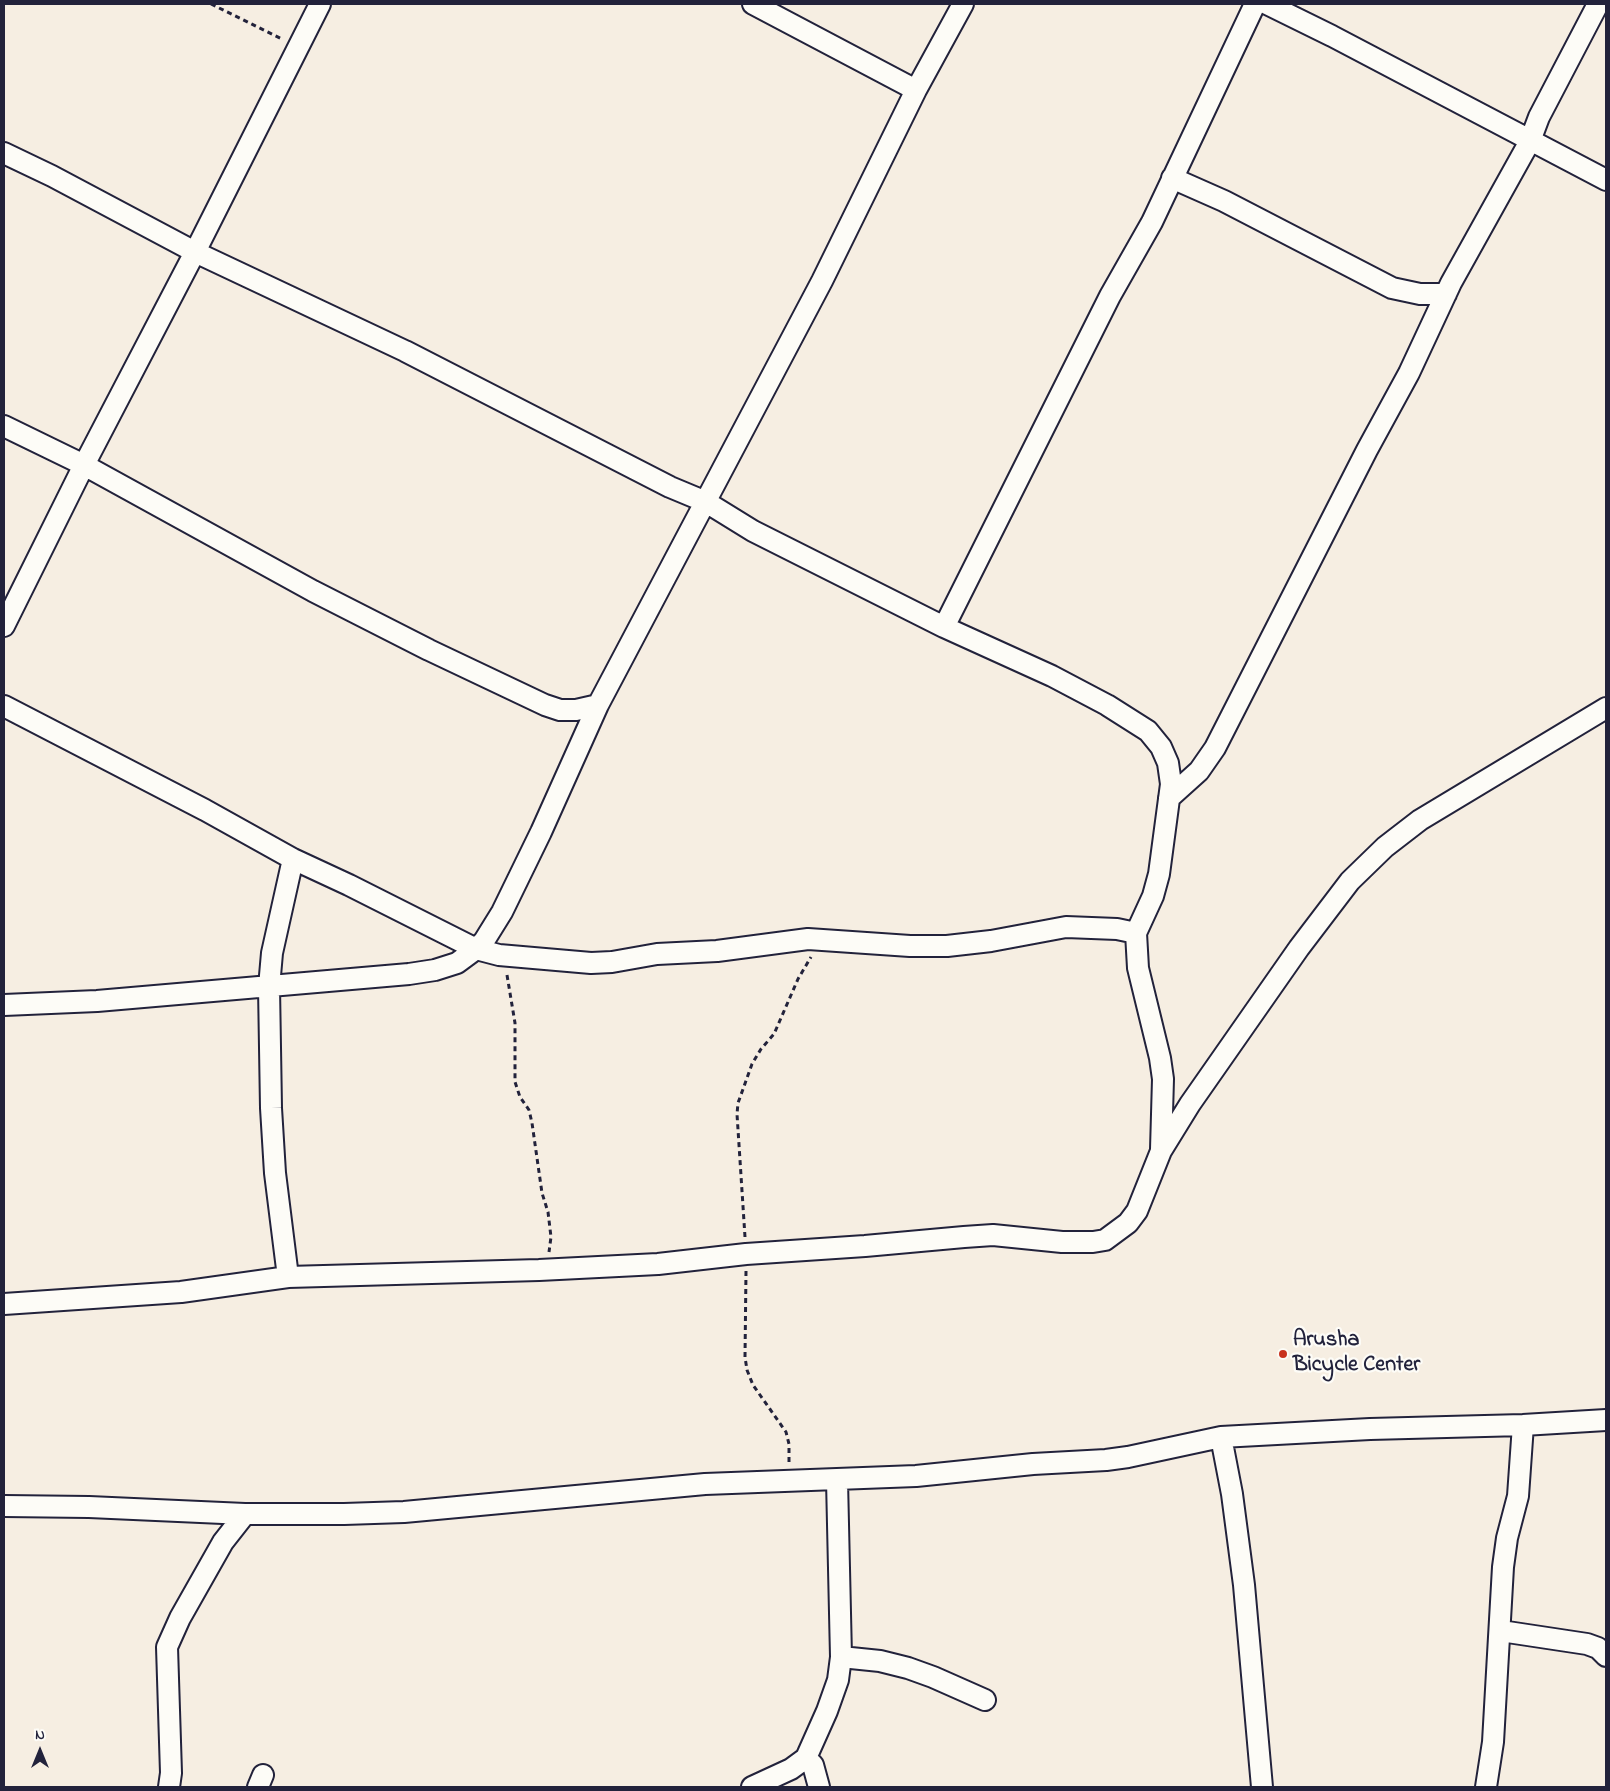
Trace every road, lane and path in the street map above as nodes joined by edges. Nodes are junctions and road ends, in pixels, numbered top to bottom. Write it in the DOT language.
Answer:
graph roads {
  1 [pos="211,4"];
  2 [pos="320,4"];
  3 [pos="753,4"];
  4 [pos="963,4"];
  5 [pos="1255,4"];
  6 [pos="1267,4"];
  7 [pos="1598,4"];
  8 [pos="298,47"];
  9 [pos="916,90"];
  10 [pos="1530,141"];
  11 [pos="4,153"];
  12 [pos="1172,178"];
  13 [pos="1606,180"];
  14 [pos="195,252"];
  15 [pos="1446,294"];
  16 [pos="4,426"];
  17 [pos="84,465"];
  18 [pos="706,502"];
  19 [pos="4,626"];
  20 [pos="944,627"];
  21 [pos="598,705"];
  22 [pos="4,706"];
  23 [pos="1606,708"];
  24 [pos="1170,798"];
  25 [pos="293,859"];
  26 [pos="1136,933"];
  27 [pos="808,939"];
  28 [pos="476,950"];
  29 [pos="502,955"];
  30 [pos="269,987"];
  31 [pos="4,1004"];
  32 [pos="1161,1151"];
  33 [pos="746,1254"];
  34 [pos="539,1270"];
  35 [pos="288,1277"];
  36 [pos="4,1304"];
  37 [pos="1606,1420"];
  38 [pos="1523,1425"];
  39 [pos="1221,1437"];
  40 [pos="789,1480"];
  41 [pos="837,1480"];
  42 [pos="4,1506"];
  43 [pos="245,1514"];
  44 [pos="1500,1631"];
  45 [pos="1606,1656"];
  46 [pos="841,1657"];
  47 [pos="985,1700"];
  48 [pos="806,1758"];
  49 [pos="169,1787"];
  50 [pos="752,1787"];
  51 [pos="819,1787"];
  52 [pos="1262,1787"];
  53 [pos="1486,1787"];
  1 -- 8 [label="path"];
  2 -- 8 [label="street"];
  3 -- 9 [label="street"];
  4 -- 9 [label="street"];
  5 -- 12 [label="street"];
  6 -- 10 [label="street"];
  7 -- 10 [label="street"];
  8 -- 14 [label="street"];
  9 -- 18 [label="street"];
  10 -- 13 [label="street"];
  10 -- 15 [label="street"];
  11 -- 14 [label="street"];
  12 -- 15 [label="street"];
  12 -- 20 [label="street"];
  14 -- 17 [label="street"];
  14 -- 18 [label="street"];
  15 -- 24 [label="street"];
  16 -- 17 [label="street"];
  17 -- 19 [label="street"];
  17 -- 21 [label="street"];
  18 -- 20 [label="street"];
  18 -- 21 [label="street"];
  20 -- 24 [label="street"];
  21 -- 28 [label="street"];
  22 -- 25 [label="street"];
  23 -- 32 [label="street"];
  24 -- 26 [label="street"];
  25 -- 28 [label="street"];
  25 -- 30 [label="street"];
  26 -- 27 [label="street"];
  26 -- 32 [label="street"];
  27 -- 29 [label="street"];
  27 -- 33 [label="path"];
  28 -- 29 [label="street"];
  28 -- 30 [label="street"];
  29 -- 34 [label="path"];
  30 -- 31 [label="street"];
  30 -- 35 [label="street"];
  32 -- 33 [label="street"];
  33 -- 34 [label="street"];
  33 -- 40 [label="path"];
  34 -- 35 [label="street"];
  35 -- 36 [label="street"];
  37 -- 38 [label="street"];
  38 -- 39 [label="street"];
  38 -- 44 [label="street"];
  39 -- 41 [label="street"];
  39 -- 52 [label="street"];
  40 -- 41 [label="street"];
  40 -- 43 [label="street"];
  41 -- 46 [label="street"];
  42 -- 43 [label="street"];
  43 -- 49 [label="street"];
  44 -- 45 [label="street"];
  44 -- 53 [label="street"];
  46 -- 47 [label="street"];
  46 -- 48 [label="street"];
  48 -- 50 [label="street"];
  48 -- 51 [label="street"];
}
